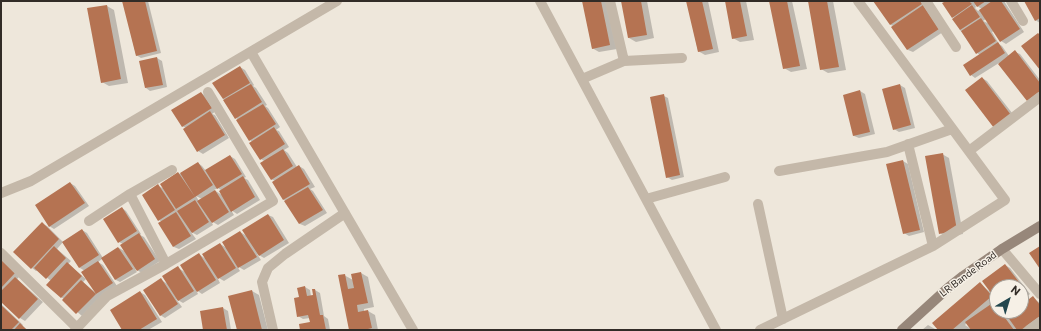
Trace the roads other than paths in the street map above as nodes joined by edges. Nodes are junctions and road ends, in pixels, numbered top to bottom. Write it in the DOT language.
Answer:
graph roads {
  1 [pos="337,1"];
  2 [pos="540,1"];
  3 [pos="610,1"];
  4 [pos="858,1"];
  5 [pos="1011,1"];
  6 [pos="930,2"];
  7 [pos="1023,21"];
  8 [pos="956,47"];
  9 [pos="251,52"];
  10 [pos="682,58"];
  11 [pos="624,61"];
  12 [pos="582,79"];
  13 [pos="208,92"];
  14 [pos="1040,97"];
  15 [pos="952,129"];
  16 [pos="908,144"];
  17 [pos="969,151"];
  18 [pos="172,170"];
  19 [pos="779,171"];
  20 [pos="725,176"];
  21 [pos="1,193"];
  22 [pos="130,194"];
  23 [pos="646,199"];
  24 [pos="758,204"];
  25 [pos="345,213"];
  26 [pos="89,221"];
  27 [pos="1040,226"];
  28 [pos="933,246"];
  29 [pos="1002,248"];
  30 [pos="1,253"];
  31 [pos="166,264"];
  32 [pos="1040,294"];
  33 [pos="783,319"];
  34 [pos="1040,322"];
  35 [pos="76,329"];
  36 [pos="273,330"];
  37 [pos="413,330"];
  38 [pos="716,330"];
  39 [pos="760,330"];
  40 [pos="902,330"];
  41 [pos="1029,330"];
  1 -- 9 [label="street"];
  2 -- 12 [label="street"];
  3 -- 11 [label="street"];
  4 -- 15 [label="street"];
  5 -- 7 [label="street"];
  6 -- 8 [label="street"];
  9 -- 21 [label="street"];
  9 -- 25 [label="street"];
  10 -- 11 [label="street"];
  11 -- 12 [label="street"];
  12 -- 23 [label="street"];
  13 -- 31 [label="street"];
  14 -- 17 [label="street"];
  15 -- 16 [label="street"];
  15 -- 17 [label="street"];
  16 -- 19 [label="street"];
  16 -- 28 [label="street"];
  17 -- 28 [label="street"];
  18 -- 22 [label="street"];
  20 -- 23 [label="street"];
  22 -- 26 [label="street"];
  22 -- 31 [label="street"];
  23 -- 38 [label="street"];
  24 -- 33 [label="street"];
  25 -- 36 [label="street"];
  25 -- 37 [label="street"];
  27 -- 29 [label="street, LR Bande Road"];
  28 -- 33 [label="street"];
  29 -- 32 [label="street"];
  29 -- 40 [label="street, LR Bande Road"];
  30 -- 35 [label="street"];
  31 -- 35 [label="street"];
  33 -- 39 [label="street"];
  34 -- 41 [label="street"];
}
